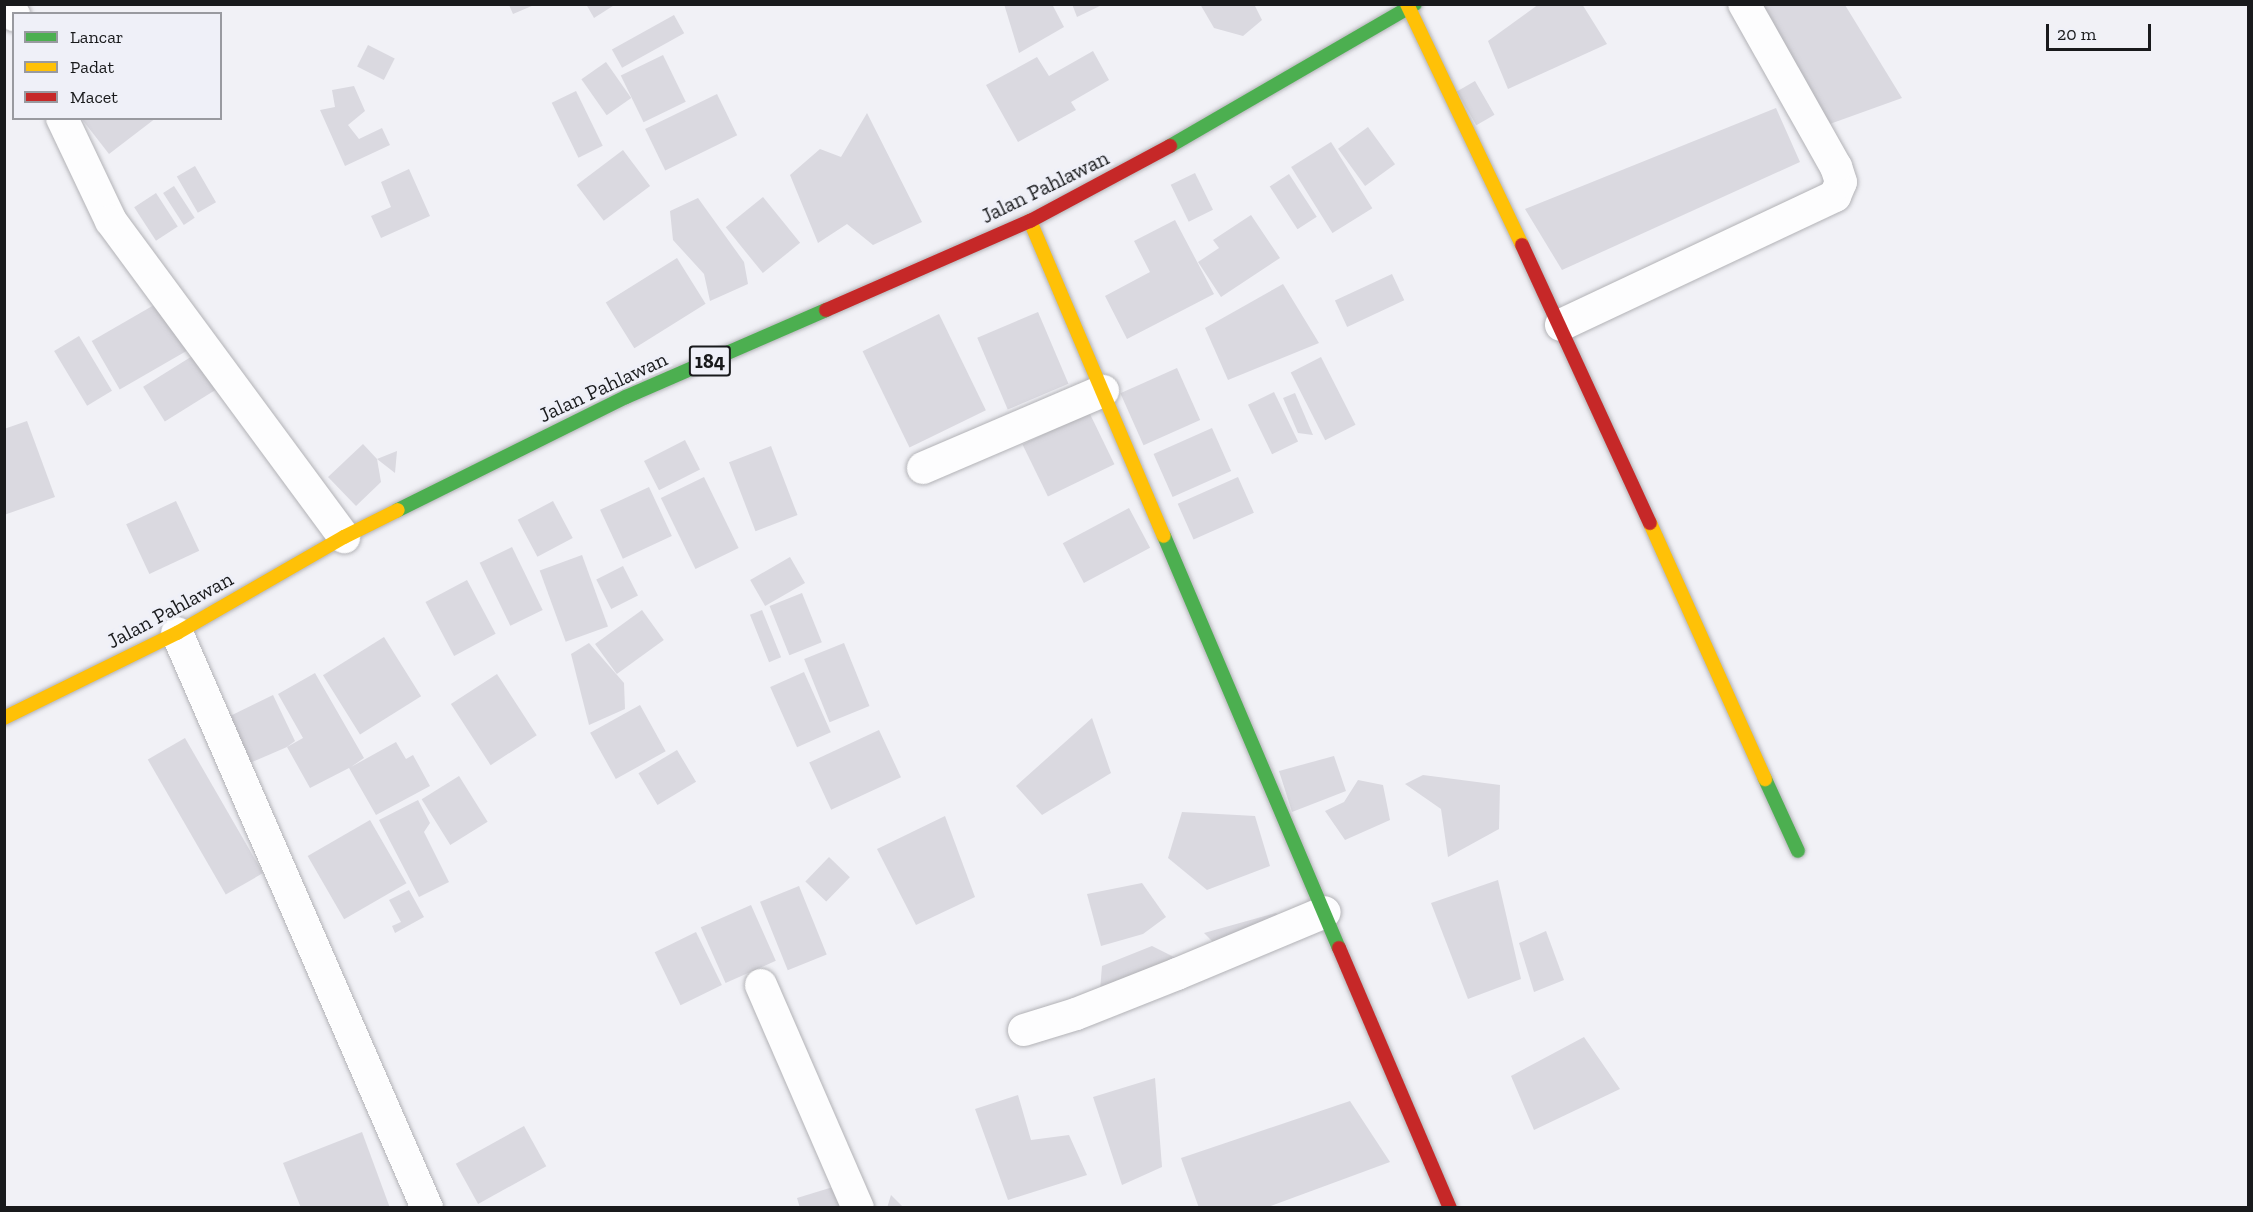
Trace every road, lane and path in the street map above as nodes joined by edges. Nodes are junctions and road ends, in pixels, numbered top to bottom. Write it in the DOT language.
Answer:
graph roads {
  1 [pos="1744,4"];
  2 [pos="1410,6"];
  3 [pos="63,120"];
  4 [pos="1030,220"];
  5 [pos="1561,325"];
  6 [pos="1103,391"];
  7 [pos="922,468"];
  8 [pos="344,537"];
  9 [pos="177,633"];
  10 [pos="4,718"];
  11 [pos="1798,851"];
  12 [pos="1325,912"];
  13 [pos="761,985"];
  14 [pos="1024,1030"];
  15 [pos="1448,1207"];
  16 [pos="427,1208"];
  17 [pos="858,1208"];
  1 -- 5 [label="street"];
  2 -- 4 [label="street, Jalan Pahlawan / 184"];
  2 -- 5 [label="street"];
  3 -- 8 [label="street"];
  4 -- 6 [label="street"];
  4 -- 8 [label="street, Jalan Pahlawan / 184"];
  5 -- 11 [label="street"];
  6 -- 7 [label="street"];
  6 -- 12 [label="street"];
  8 -- 9 [label="street, Jalan Pahlawan / 184"];
  9 -- 10 [label="street, Jalan Pahlawan / 184"];
  9 -- 16 [label="street"];
  12 -- 14 [label="street"];
  12 -- 15 [label="street"];
  13 -- 17 [label="street"];
}
